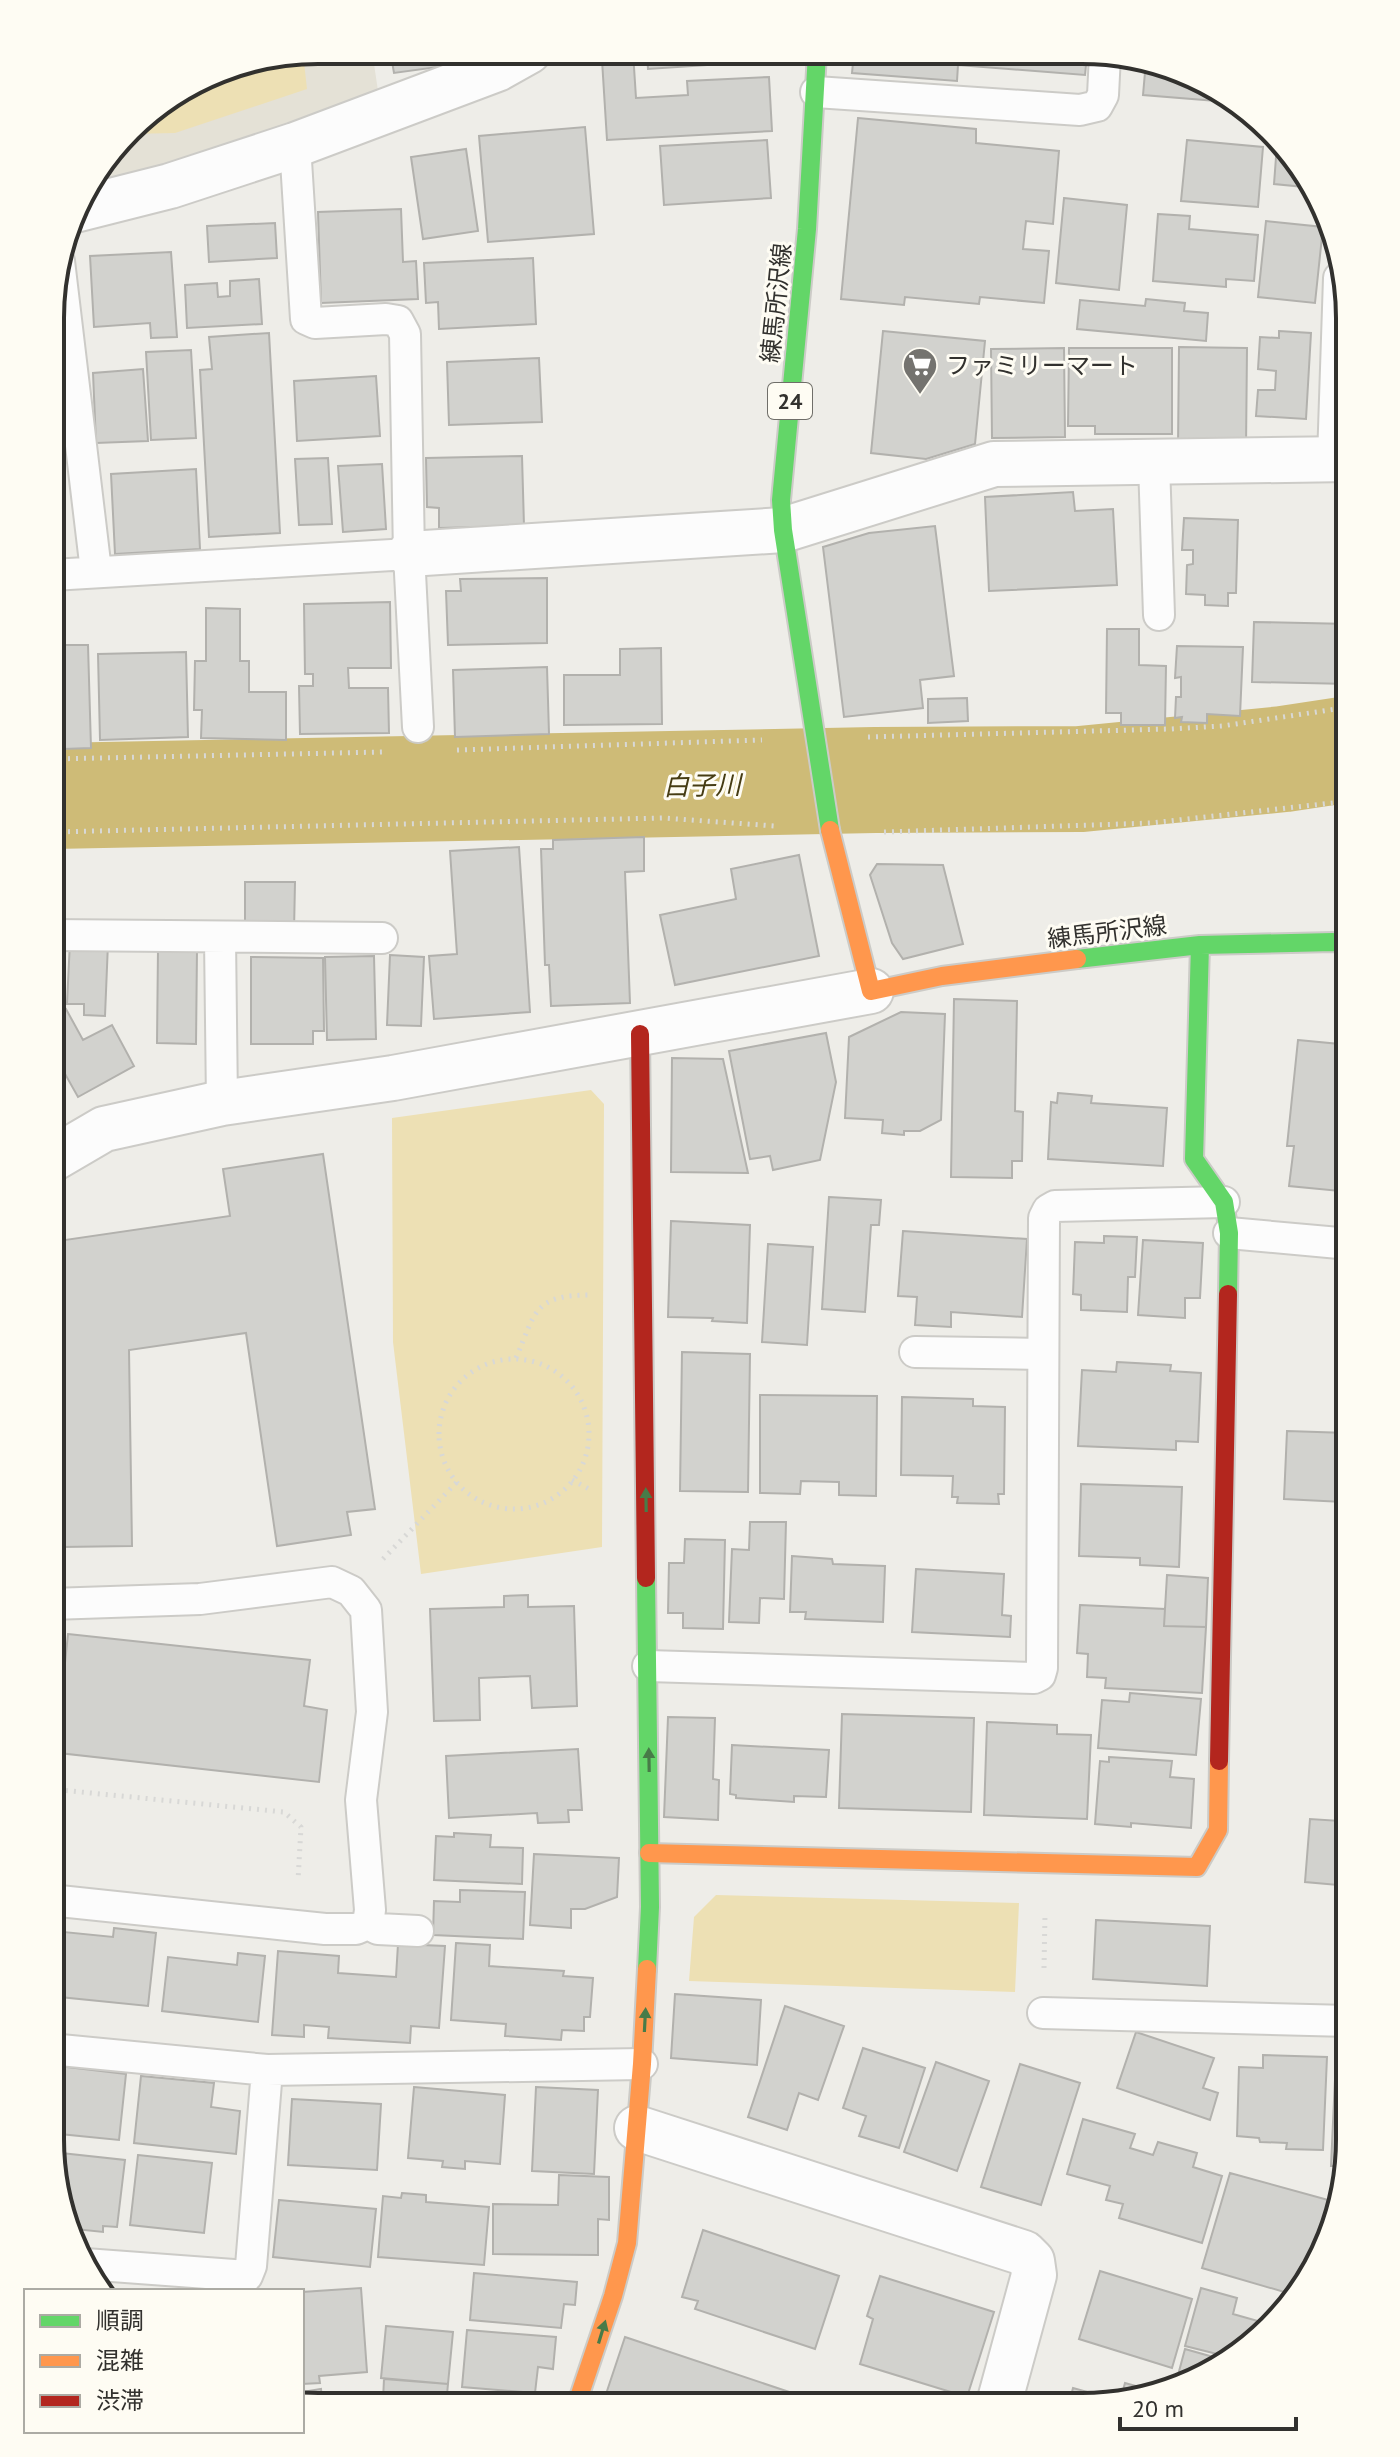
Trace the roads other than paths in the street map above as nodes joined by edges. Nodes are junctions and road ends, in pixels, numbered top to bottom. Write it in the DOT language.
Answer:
graph roads {
  1 [pos="506,64"];
  2 [pos="817,64"];
  3 [pos="1104,65"];
  4 [pos="816,92"];
  5 [pos="295,145"];
  6 [pos="90,206"];
  7 [pos="65,308"];
  8 [pos="1336,459"];
  9 [pos="1154,463"];
  10 [pos="783,530"];
  11 [pos="409,554"];
  12 [pos="96,571"];
  13 [pos="64,574"];
  14 [pos="1159,615"];
  15 [pos="418,727"];
  16 [pos="64,935"];
  17 [pos="220,938"];
  18 [pos="382,938"];
  19 [pos="1336,942"];
  20 [pos="1200,945"];
  21 [pos="871,991"];
  22 [pos="640,1034"];
  23 [pos="222,1103"];
  24 [pos="64,1152"];
  25 [pos="1224,1202"];
  26 [pos="1229,1233"];
  27 [pos="1335,1243"];
  28 [pos="915,1352"];
  29 [pos="1042,1354"];
  30 [pos="64,1604"];
  31 [pos="648,1666"];
  32 [pos="649,1853"];
  33 [pos="64,1901"];
  34 [pos="368,1924"];
  35 [pos="418,1931"];
  36 [pos="1043,2013"];
  37 [pos="1335,2021"];
  38 [pos="64,2050"];
  39 [pos="642,2064"];
  40 [pos="267,2070"];
  41 [pos="637,2128"];
  42 [pos="97,2265"];
  43 [pos="580,2393"];
  44 [pos="1002,2393"];
  1 -- 5 [label="street"];
  2 -- 4 [label="street, 練馬所沢線 / 24"];
  3 -- 4 [label="lane"];
  4 -- 10 [label="street, 練馬所沢線 / 24"];
  5 -- 6 [label="street"];
  5 -- 11 [label="lane"];
  7 -- 12 [label="lane"];
  8 -- 9 [label="street"];
  9 -- 10 [label="street"];
  9 -- 14 [label="lane"];
  10 -- 11 [label="street"];
  10 -- 21 [label="street, 練馬所沢線 / 24"];
  11 -- 12 [label="lane"];
  11 -- 15 [label="lane"];
  12 -- 13 [label="lane"];
  16 -- 17 [label="lane"];
  17 -- 18 [label="lane"];
  17 -- 23 [label="lane"];
  19 -- 20 [label="street, 練馬所沢線"];
  20 -- 21 [label="street, 練馬所沢線"];
  20 -- 25 [label="street"];
  21 -- 22 [label="street"];
  22 -- 23 [label="street"];
  31 -- 22 [label="street, one-way"];
  23 -- 24 [label="street"];
  25 -- 26 [label="street"];
  25 -- 29 [label="lane"];
  26 -- 27 [label="lane"];
  26 -- 32 [label="street"];
  28 -- 29 [label="lane"];
  29 -- 31 [label="lane"];
  30 -- 34 [label="lane"];
  32 -- 31 [label="street, one-way"];
  39 -- 32 [label="street, one-way"];
  33 -- 34 [label="lane"];
  34 -- 35 [label="lane"];
  36 -- 37 [label="lane"];
  38 -- 40 [label="lane"];
  39 -- 40 [label="lane"];
  39 -- 41 [label="street"];
  40 -- 42 [label="lane"];
  43 -- 41 [label="street, one-way"];
  41 -- 44 [label="street"];
}
